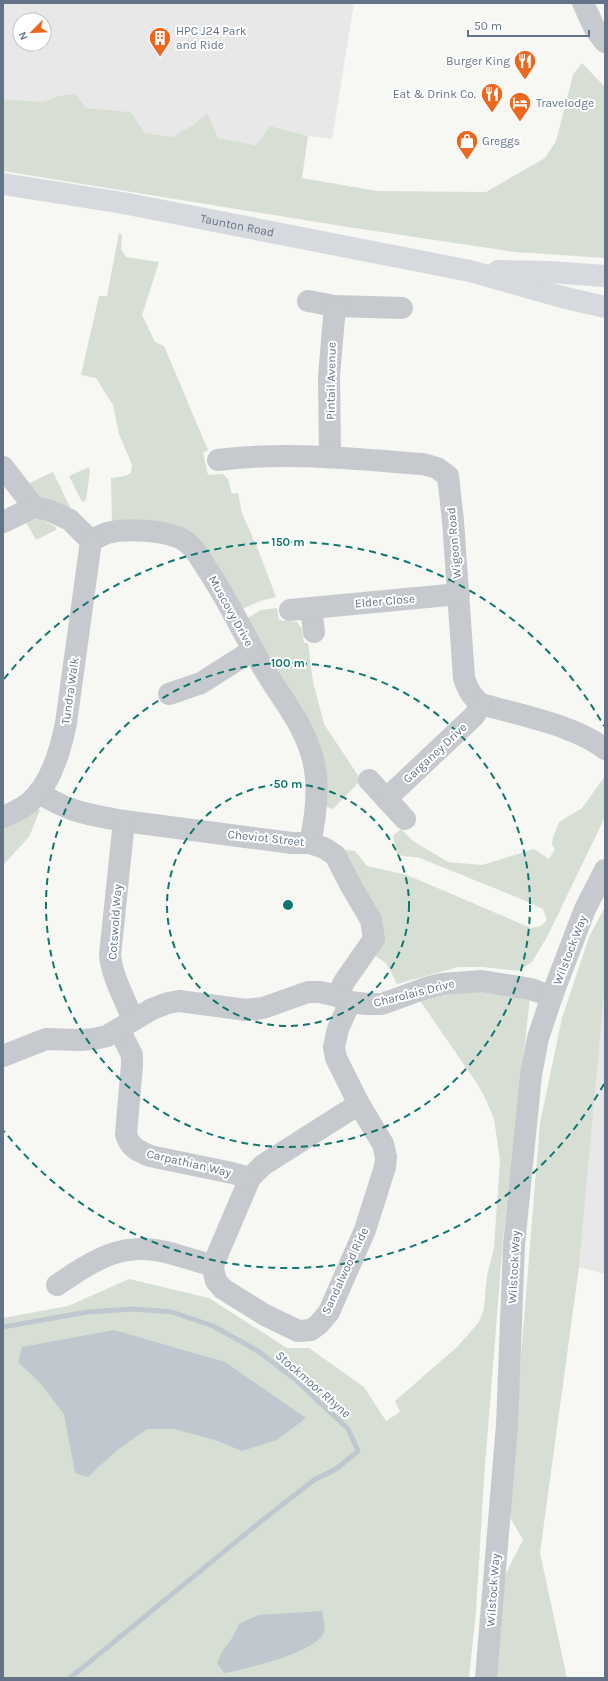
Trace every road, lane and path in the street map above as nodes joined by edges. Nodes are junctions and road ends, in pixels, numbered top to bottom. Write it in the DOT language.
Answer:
graph roads {
  1 [pos="583,3"];
  2 [pos="605,42"];
  3 [pos="3,184"];
  4 [pos="470,271"];
  5 [pos="605,276"];
  6 [pos="308,301"];
  7 [pos="334,306"];
  8 [pos="605,307"];
  9 [pos="402,308"];
  10 [pos="330,457"];
  11 [pos="218,460"];
  12 [pos="3,467"];
  13 [pos="34,507"];
  14 [pos="3,522"];
  15 [pos="91,540"];
  16 [pos="459,594"];
  17 [pos="314,632"];
  18 [pos="253,650"];
  19 [pos="169,694"];
  20 [pos="481,704"];
  21 [pos="605,749"];
  22 [pos="369,780"];
  23 [pos="39,792"];
  24 [pos="386,799"];
  25 [pos="3,817"];
  26 [pos="404,819"];
  27 [pos="124,821"];
  28 [pos="310,843"];
  29 [pos="605,870"];
  30 [pos="552,997"];
  31 [pos="343,999"];
  32 [pos="126,1024"];
  33 [pos="3,1056"];
  34 [pos="359,1104"];
  35 [pos="250,1178"];
  36 [pos="213,1265"];
  37 [pos="57,1285"];
  38 [pos="486,1678"];
  1 -- 2 [label="street"];
  3 -- 4 [label="main road, Taunton Road"];
  4 -- 5 [label="main road, Taunton Road"];
  4 -- 8 [label="main road, Taunton Road"];
  6 -- 7 [label="street"];
  7 -- 9 [label="street"];
  7 -- 10 [label="street, Pintail Avenue"];
  10 -- 11 [label="street, Wigeon Road"];
  10 -- 16 [label="street, Wigeon Road"];
  12 -- 13 [label="street"];
  13 -- 14 [label="street"];
  13 -- 15 [label="street"];
  15 -- 18 [label="street, Muscovy Drive"];
  15 -- 23 [label="street, Tundra Walk"];
  16 -- 17 [label="street, Elder Close"];
  16 -- 20 [label="street, Wigeon Road"];
  18 -- 19 [label="street"];
  18 -- 28 [label="street, Muscovy Drive"];
  20 -- 21 [label="street"];
  20 -- 24 [label="street, Garganey Drive"];
  22 -- 24 [label="street"];
  23 -- 25 [label="street, Tundra Walk"];
  23 -- 27 [label="street, Cheviot Street"];
  24 -- 26 [label="street"];
  27 -- 28 [label="street, Cheviot Street"];
  27 -- 32 [label="street, Cotswold Way"];
  28 -- 31 [label="street, Cheviot Street"];
  29 -- 30 [label="street, Wilstock Way"];
  30 -- 31 [label="street, Charolais Drive"];
  30 -- 38 [label="street, Wilstock Way"];
  31 -- 32 [label="street, Charolais Drive"];
  31 -- 34 [label="street, Sandalwood Ride"];
  32 -- 33 [label="street, Charolais Drive"];
  32 -- 35 [label="street, Carpathian Way"];
  34 -- 35 [label="street"];
  34 -- 36 [label="street, Sandalwood Ride"];
  35 -- 36 [label="street"];
  36 -- 37 [label="street"];
}
